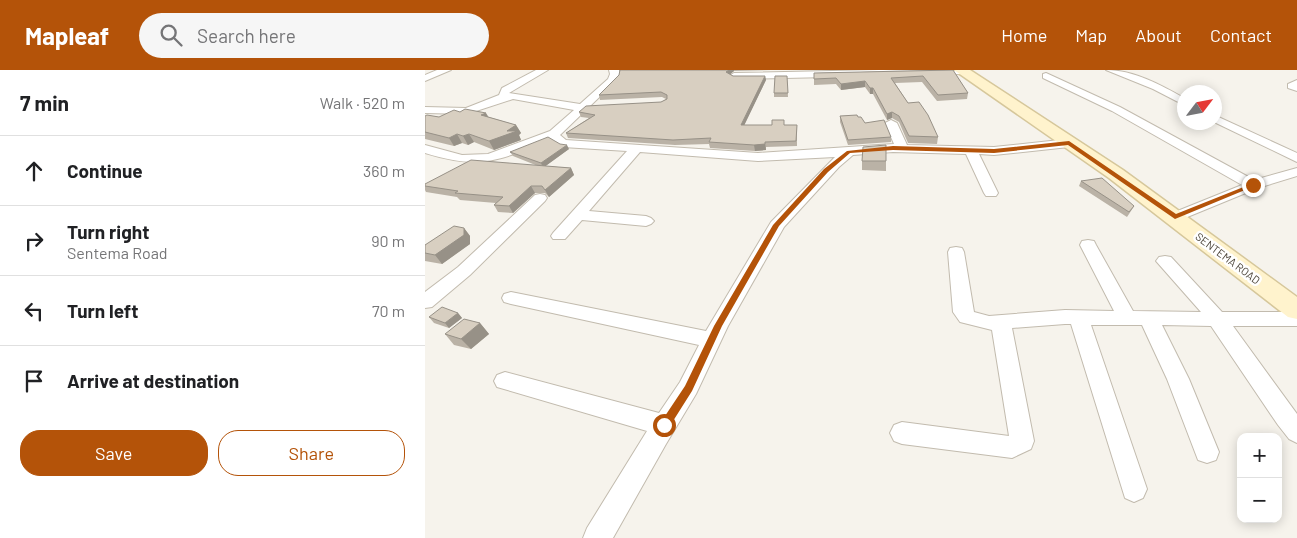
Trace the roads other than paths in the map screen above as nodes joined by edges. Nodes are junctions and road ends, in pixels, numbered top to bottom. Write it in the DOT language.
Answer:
graph roads {
  1 [pos="446,70"];
  2 [pos="543,70"];
  3 [pos="614,70"];
  4 [pos="962,70"];
  5 [pos="1111,70"];
  6 [pos="733,76"];
  7 [pos="1046,76"];
  8 [pos="425,78"];
  9 [pos="1297,82"];
  10 [pos="1297,88"];
  11 [pos="504,97"];
  12 [pos="1177,98"];
  13 [pos="604,106"];
  14 [pos="583,107"];
  15 [pos="425,110"];
  16 [pos="1222,121"];
  17 [pos="891,123"];
  18 [pos="554,134"];
  19 [pos="1069,143"];
  20 [pos="902,148"];
  21 [pos="636,149"];
  22 [pos="425,150"];
  23 [pos="971,150"];
  24 [pos="849,152"];
  25 [pos="1297,158"];
  26 [pos="1297,172"];
  27 [pos="1253,185"];
  28 [pos="991,193"];
  29 [pos="540,198"];
  30 [pos="578,214"];
  31 [pos="1175,217"];
  32 [pos="646,221"];
  33 [pos="559,236"];
  34 [pos="1088,244"];
  35 [pos="957,252"];
  36 [pos="1165,261"];
  37 [pos="511,298"];
  38 [pos="425,302"];
  39 [pos="1297,310"];
  40 [pos="1138,317"];
  41 [pos="1081,318"];
  42 [pos="1216,318"];
  43 [pos="1297,319"];
  44 [pos="1001,322"];
  45 [pos="711,340"];
  46 [pos="505,380"];
  47 [pos="664,425"];
  48 [pos="1297,432"];
  49 [pos="902,433"];
  50 [pos="1207,452"];
  51 [pos="1134,489"];
  52 [pos="597,538"];
  1 -- 8 [label="street"];
  2 -- 11 [label="street"];
  3 -- 14 [label="street"];
  4 -- 6 [label="street"];
  4 -- 19 [label="main road, SENTEMA ROAD"];
  5 -- 12 [label="street"];
  7 -- 27 [label="street"];
  9 -- 10 [label="street"];
  11 -- 14 [label="street"];
  11 -- 15 [label="street"];
  13 -- 14 [label="street"];
  14 -- 18 [label="street"];
  16 -- 25 [label="street"];
  17 -- 20 [label="street"];
  18 -- 21 [label="street"];
  18 -- 22 [label="street"];
  19 -- 23 [label="street"];
  19 -- 31 [label="main road, SENTEMA ROAD"];
  20 -- 23 [label="street"];
  20 -- 24 [label="street"];
  21 -- 24 [label="street"];
  21 -- 30 [label="street"];
  23 -- 28 [label="street"];
  24 -- 45 [label="street"];
  26 -- 27 [label="street"];
  27 -- 31 [label="street"];
  29 -- 38 [label="street"];
  30 -- 32 [label="street"];
  30 -- 33 [label="street"];
  31 -- 39 [label="main road, SENTEMA ROAD"];
  34 -- 40 [label="street"];
  35 -- 44 [label="street"];
  36 -- 42 [label="street"];
  37 -- 45 [label="street"];
  40 -- 41 [label="street"];
  40 -- 42 [label="street"];
  40 -- 50 [label="street"];
  41 -- 44 [label="street"];
  41 -- 51 [label="street"];
  42 -- 43 [label="street"];
  42 -- 48 [label="street"];
  44 -- 49 [label="street"];
  45 -- 47 [label="street"];
  46 -- 47 [label="street"];
  47 -- 52 [label="street"];
}
